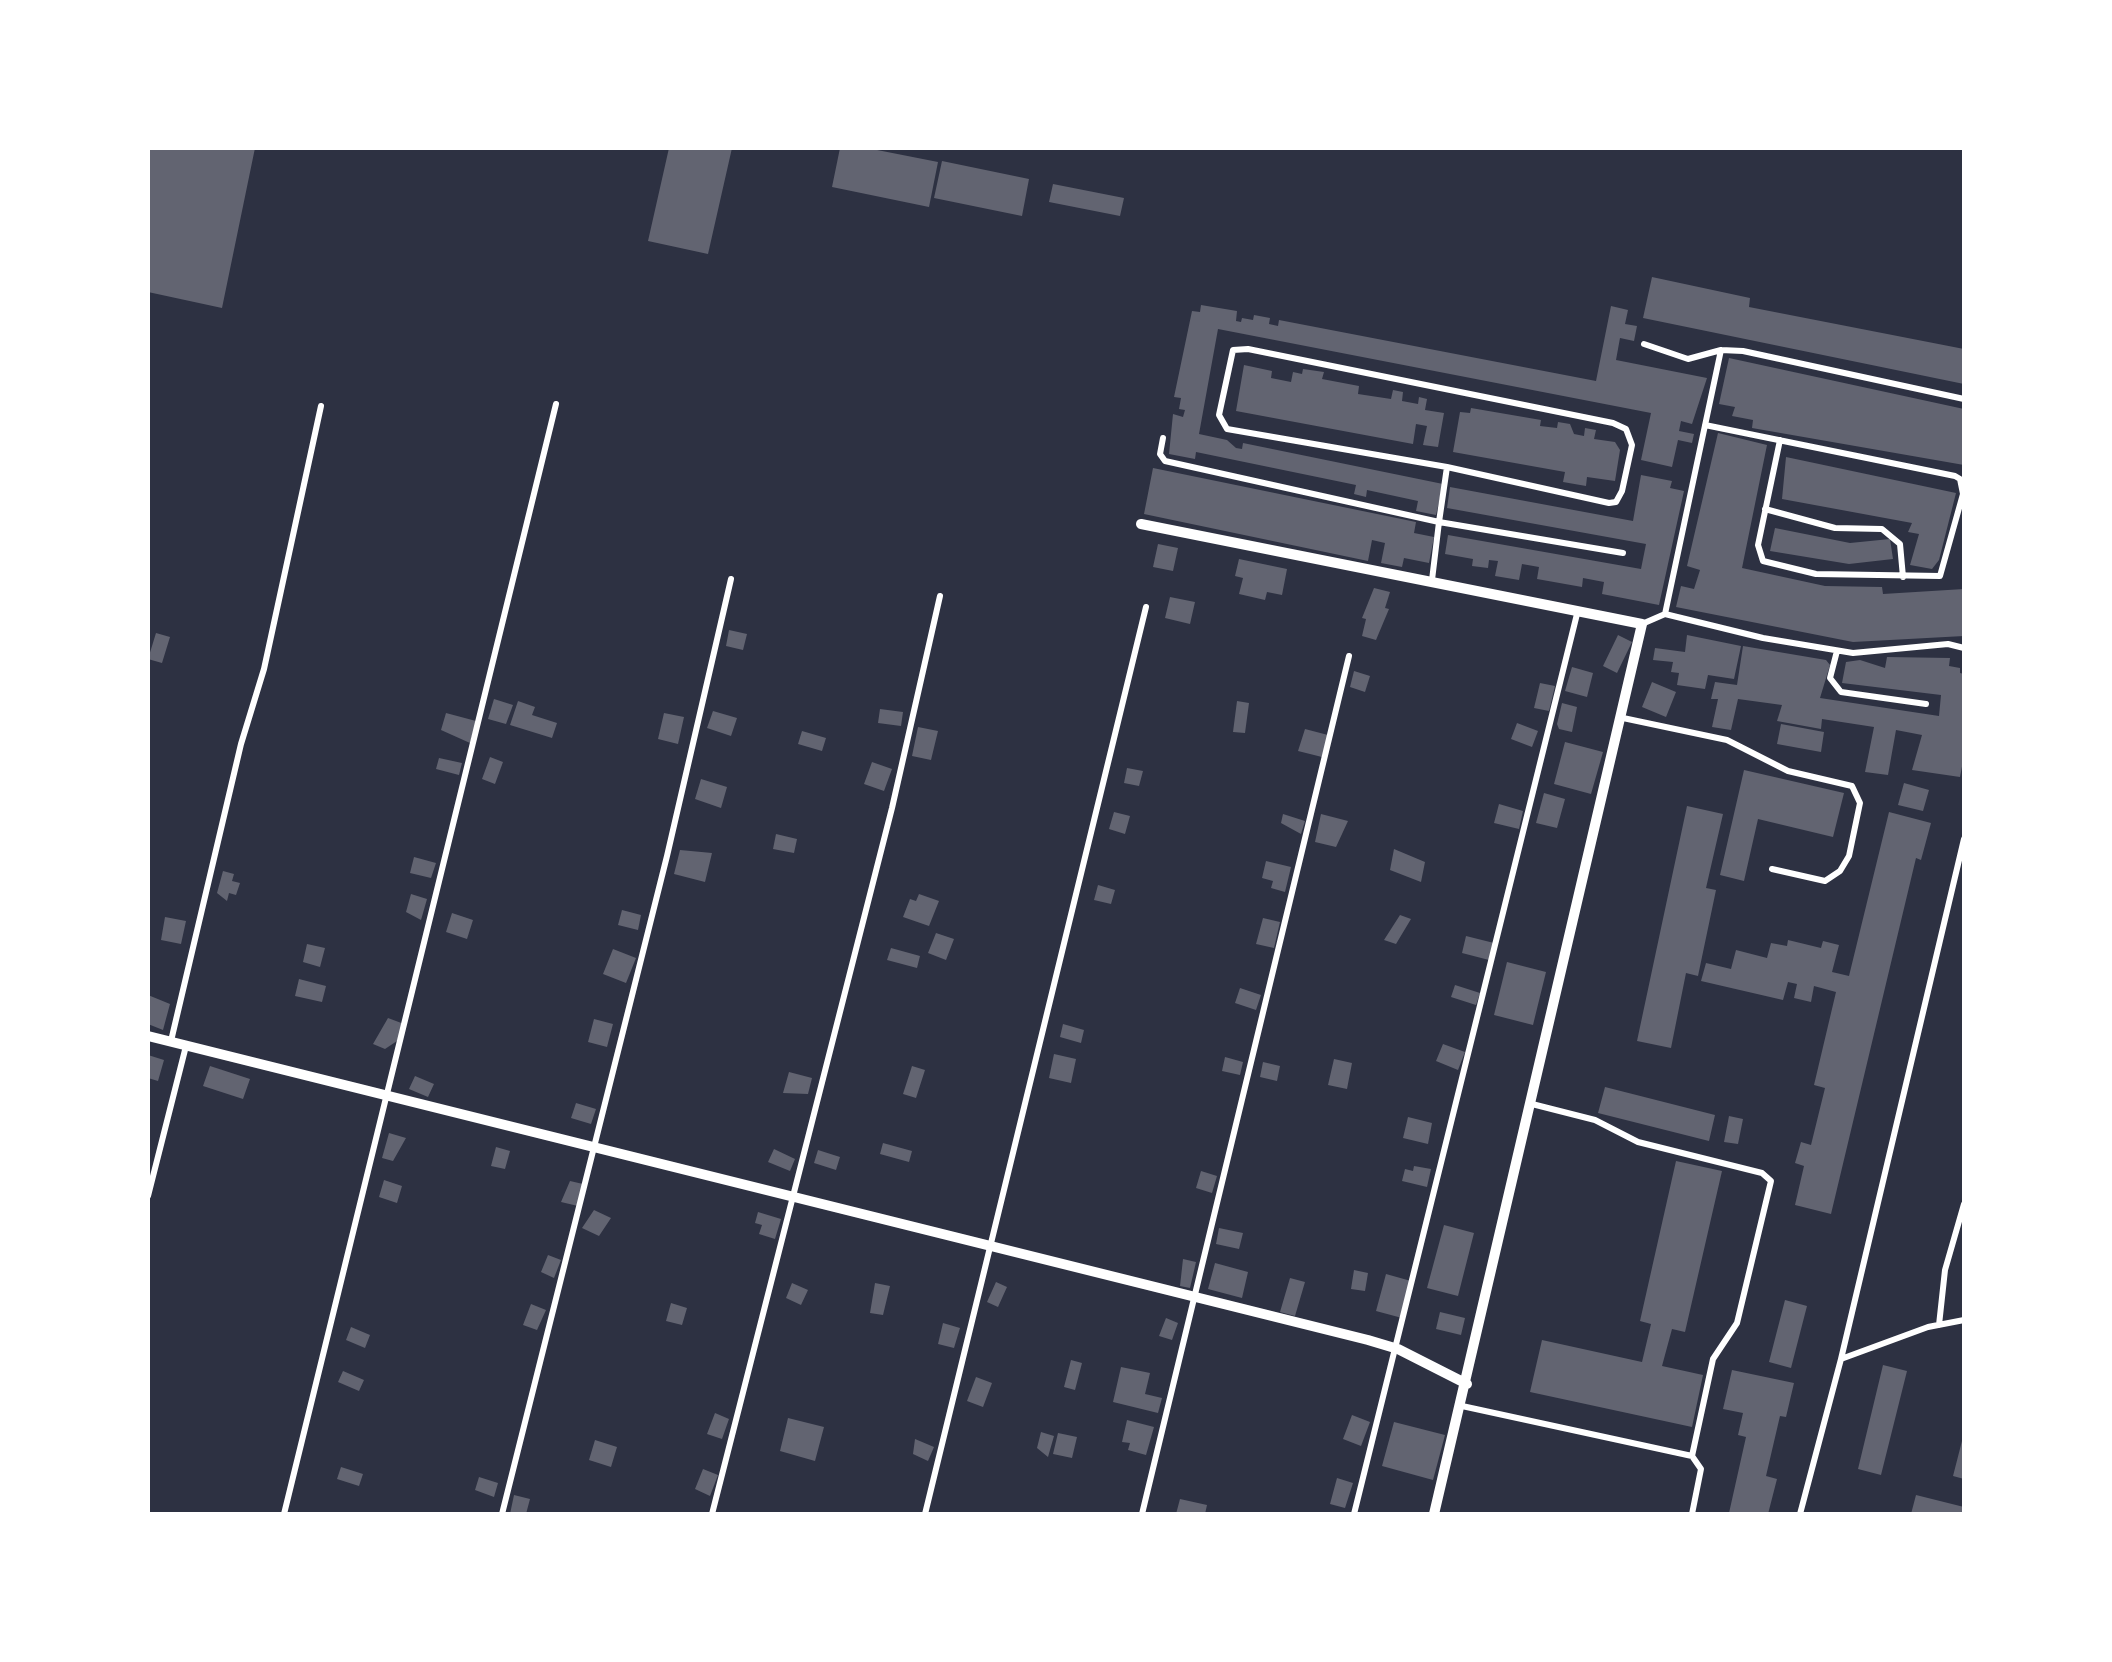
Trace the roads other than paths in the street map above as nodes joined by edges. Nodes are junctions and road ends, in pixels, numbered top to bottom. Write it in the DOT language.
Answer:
graph roads {
  1 [pos="1644,344"];
  2 [pos="1722,350"];
  3 [pos="1964,399"];
  4 [pos="556,404"];
  5 [pos="321,406"];
  6 [pos="1706,424"];
  7 [pos="1163,438"];
  8 [pos="1780,440"];
  9 [pos="1447,468"];
  10 [pos="1765,509"];
  11 [pos="1438,522"];
  12 [pos="1141,524"];
  13 [pos="1623,553"];
  14 [pos="1903,578"];
  15 [pos="731,579"];
  16 [pos="1432,580"];
  17 [pos="940,596"];
  18 [pos="1146,607"];
  19 [pos="1578,609"];
  20 [pos="1665,614"];
  21 [pos="1642,624"];
  22 [pos="1964,648"];
  23 [pos="1837,650"];
  24 [pos="1349,656"];
  25 [pos="1926,704"];
  26 [pos="1622,718"];
  27 [pos="1964,839"];
  28 [pos="1772,868"];
  29 [pos="148,1036"];
  30 [pos="171,1042"];
  31 [pos="186,1046"];
  32 [pos="390,1095"];
  33 [pos="1532,1104"];
  34 [pos="596,1145"];
  35 [pos="148,1196"];
  36 [pos="792,1196"];
  37 [pos="1964,1204"];
  38 [pos="988,1244"];
  39 [pos="1197,1299"];
  40 [pos="1964,1320"];
  41 [pos="1939,1324"];
  42 [pos="1398,1349"];
  43 [pos="1841,1359"];
  44 [pos="1467,1384"];
  45 [pos="1462,1406"];
  46 [pos="1692,1456"];
  47 [pos="284,1514"];
  48 [pos="502,1514"];
  49 [pos="712,1514"];
  50 [pos="925,1514"];
  51 [pos="1142,1514"];
  52 [pos="1354,1514"];
  53 [pos="1434,1514"];
  54 [pos="1692,1514"];
  55 [pos="1800,1514"];
  1 -- 2 [label="lane"];
  2 -- 3 [label="lane"];
  2 -- 6 [label="lane"];
  4 -- 32 [label="lane"];
  5 -- 30 [label="lane"];
  6 -- 8 [label="lane"];
  6 -- 20 [label="lane"];
  7 -- 11 [label="lane"];
  8 -- 10 [label="lane"];
  8 -- 14 [label="lane"];
  9 -- 9 [label="lane"];
  9 -- 11 [label="lane"];
  10 -- 14 [label="lane"];
  10 -- 14 [label="lane"];
  11 -- 13 [label="lane"];
  11 -- 16 [label="lane"];
  12 -- 16 [label="street"];
  15 -- 34 [label="lane"];
  16 -- 19 [label="street"];
  17 -- 36 [label="lane"];
  18 -- 38 [label="lane"];
  19 -- 21 [label="street"];
  19 -- 42 [label="lane"];
  20 -- 21 [label="lane"];
  20 -- 23 [label="lane"];
  21 -- 26 [label="street"];
  22 -- 23 [label="lane"];
  23 -- 25 [label="lane"];
  24 -- 39 [label="lane"];
  26 -- 28 [label="lane"];
  26 -- 33 [label="street"];
  27 -- 43 [label="lane"];
  29 -- 30 [label="street"];
  30 -- 31 [label="street"];
  31 -- 32 [label="street"];
  31 -- 35 [label="lane"];
  32 -- 34 [label="street"];
  32 -- 47 [label="lane"];
  33 -- 44 [label="street"];
  33 -- 46 [label="lane"];
  34 -- 36 [label="street"];
  34 -- 48 [label="lane"];
  36 -- 38 [label="street"];
  36 -- 49 [label="lane"];
  37 -- 41 [label="lane"];
  38 -- 39 [label="street"];
  38 -- 50 [label="lane"];
  39 -- 42 [label="street"];
  39 -- 51 [label="lane"];
  40 -- 41 [label="lane"];
  41 -- 43 [label="lane"];
  42 -- 44 [label="street"];
  42 -- 52 [label="lane"];
  43 -- 55 [label="lane"];
  44 -- 45 [label="street"];
  45 -- 46 [label="lane"];
  45 -- 53 [label="street"];
  46 -- 54 [label="lane"];
}
